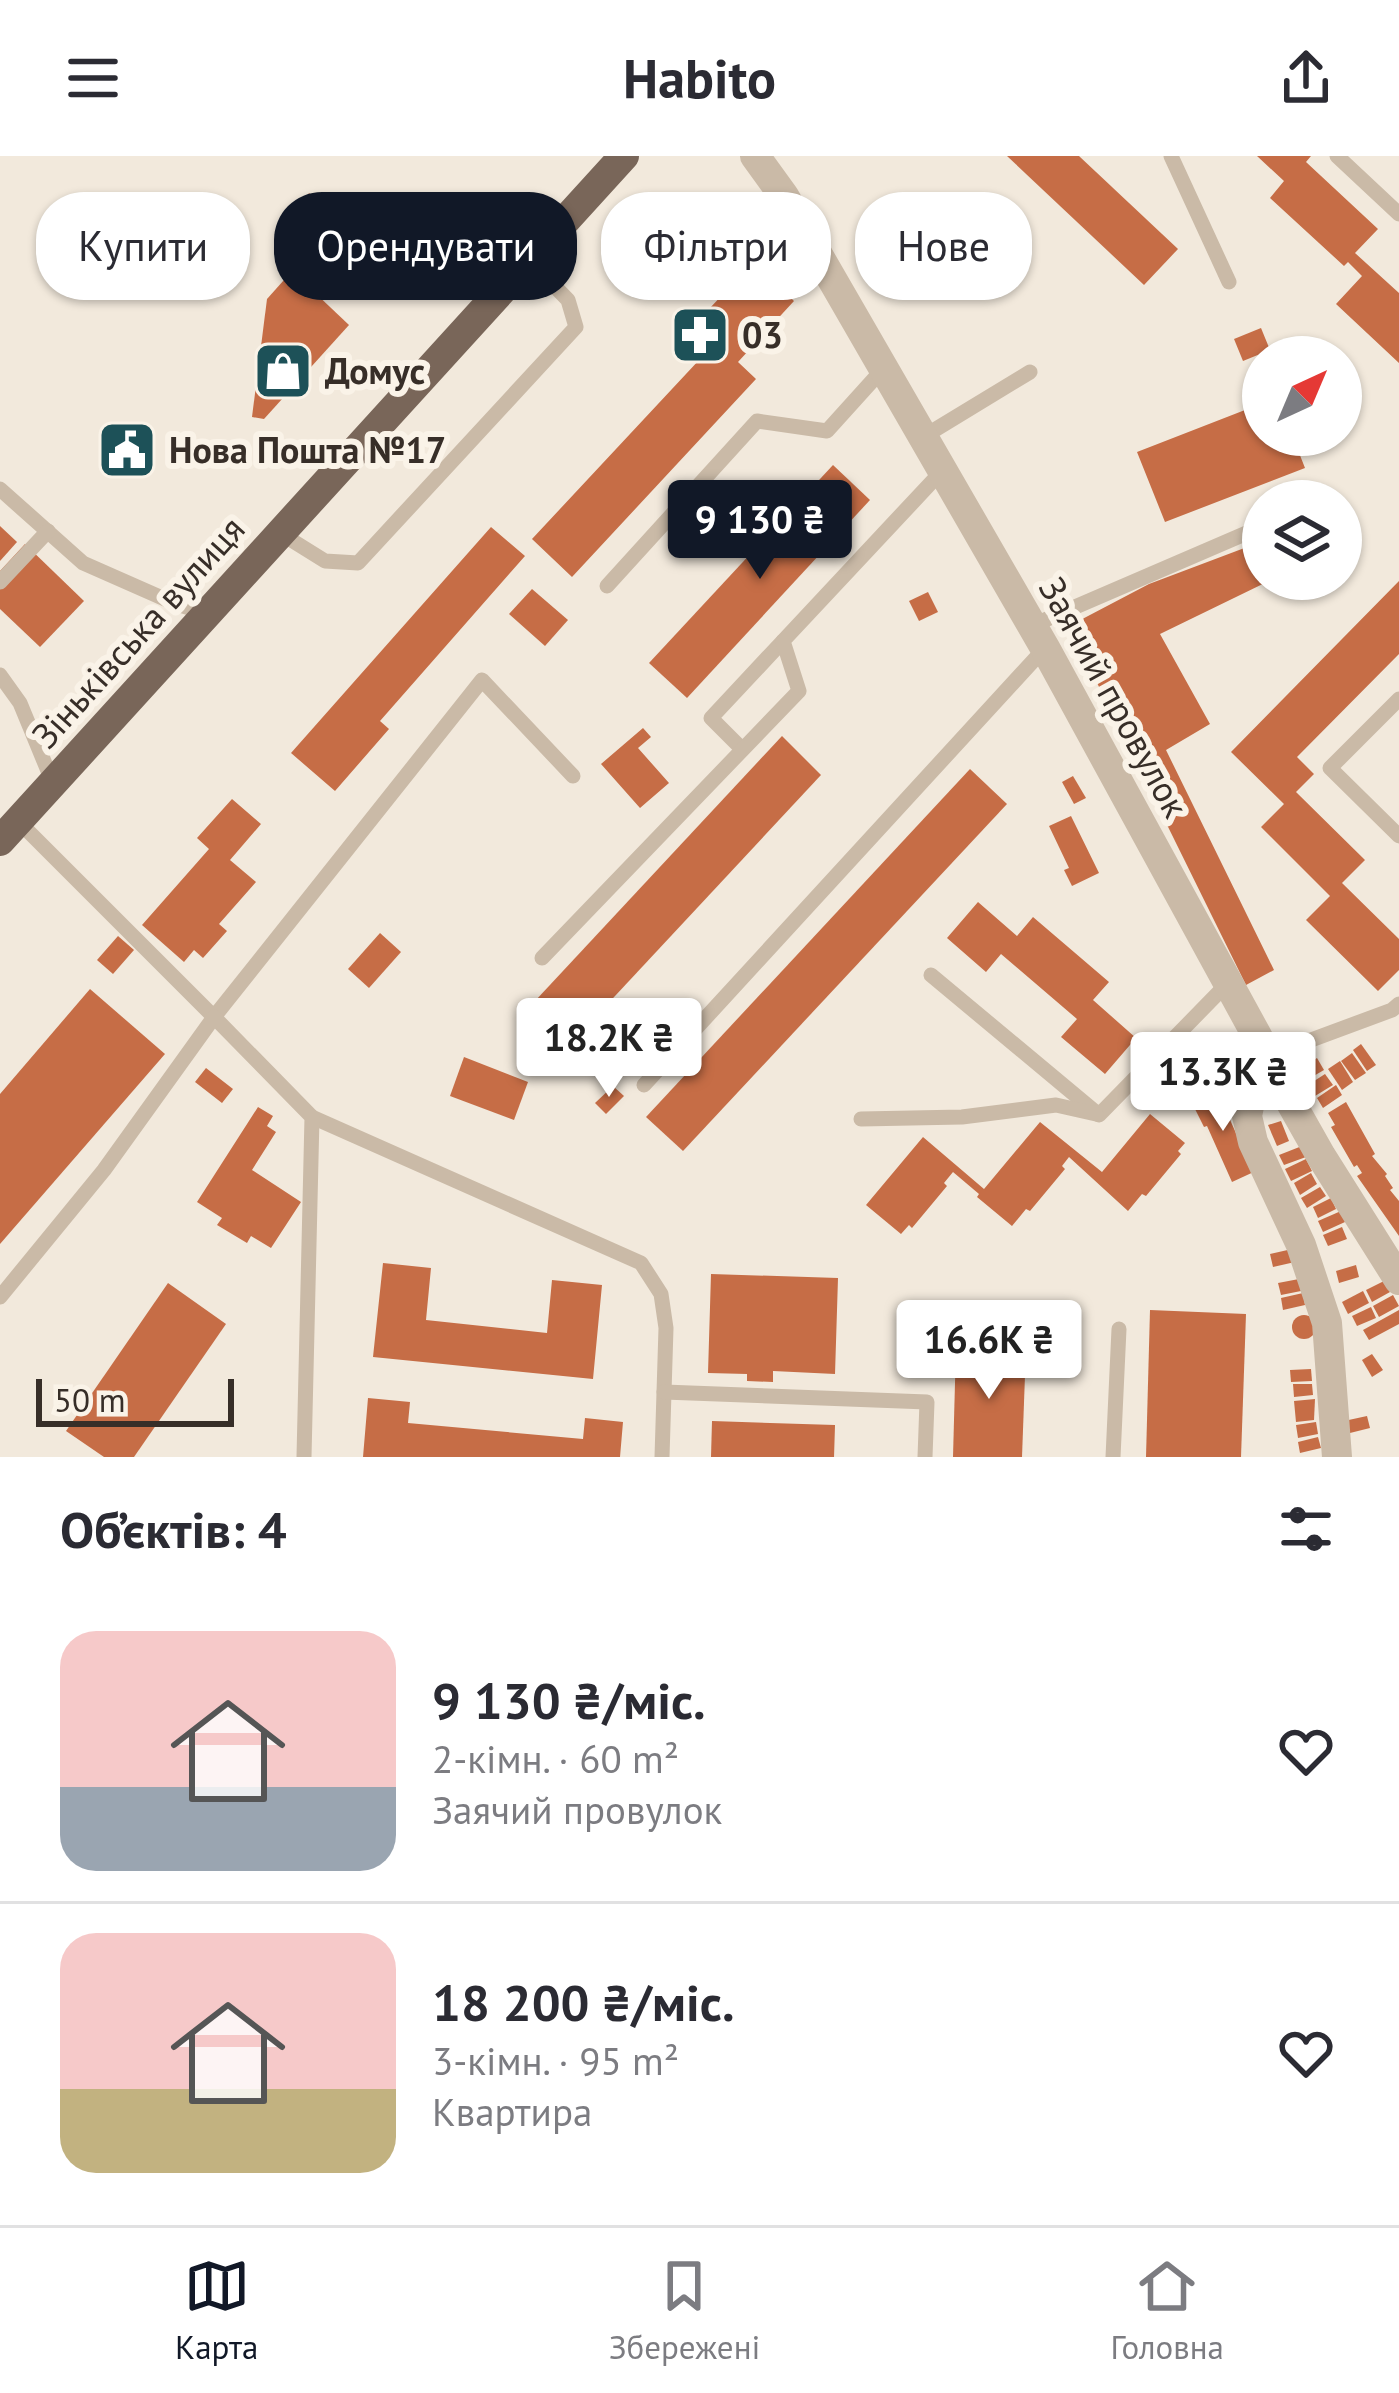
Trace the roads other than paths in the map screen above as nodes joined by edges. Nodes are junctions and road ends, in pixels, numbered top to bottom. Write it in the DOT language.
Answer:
graph roads {
  1 [pos="624,156"];
  2 [pos="754,156"];
  3 [pos="1171,156"];
  4 [pos="1337,156"];
  5 [pos="577,207"];
  6 [pos="1399,214"];
  7 [pos="1229,282"];
  8 [pos="493,300"];
  9 [pos="568,300"];
  10 [pos="884,369"];
  11 [pos="1030,373"];
  12 [pos="923,437"];
  13 [pos="942,471"];
  14 [pos="0,489"];
  15 [pos="48,531"];
  16 [pos="280,533"];
  17 [pos="1242,536"];
  18 [pos="0,582"];
  19 [pos="608,586"];
  20 [pos="207,614"];
  21 [pos="1038,637"];
  22 [pos="783,641"];
  23 [pos="0,675"];
  24 [pos="1399,699"];
  25 [pos="742,749"];
  26 [pos="573,776"];
  27 [pos="53,783"];
  28 [pos="9,831"];
  29 [pos="1399,836"];
  30 [pos="542,958"];
  31 [pos="931,975"];
  32 [pos="1226,985"];
  33 [pos="1399,1004"];
  34 [pos="214,1017"];
  35 [pos="1268,1056"];
  36 [pos="644,1085"];
  37 [pos="1099,1115"];
  38 [pos="312,1117"];
  39 [pos="862,1119"];
  40 [pos="1399,1280"];
  41 [pos="0,1297"];
  42 [pos="1119,1329"];
  43 [pos="664,1393"];
  44 [pos="304,1457"];
  45 [pos="662,1457"];
  46 [pos="926,1457"];
  47 [pos="1113,1457"];
  48 [pos="1337,1457"];
  1 -- 5 [label="main road, Зіньківська вулиця"];
  2 -- 10 [label="street, Заячий провулок"];
  3 -- 7 [label="lane"];
  4 -- 6 [label="lane"];
  8 -- 16 [label="main road, Зіньківська вулиця"];
  9 -- 16 [label="lane"];
  10 -- 12 [label="street, Заячий провулок"];
  10 -- 19 [label="lane"];
  11 -- 12 [label="lane"];
  12 -- 13 [label="street, Заячий провулок"];
  13 -- 21 [label="street, Заячий провулок"];
  13 -- 22 [label="lane"];
  14 -- 15 [label="lane"];
  15 -- 18 [label="lane"];
  15 -- 20 [label="lane"];
  16 -- 20 [label="main road, Зіньківська вулиця"];
  17 -- 21 [label="lane"];
  20 -- 27 [label="main road, Зіньківська вулиця"];
  21 -- 32 [label="street, Заячий провулок"];
  21 -- 36 [label="lane"];
  22 -- 25 [label="lane"];
  22 -- 25 [label="lane"];
  23 -- 27 [label="lane"];
  24 -- 29 [label="lane"];
  25 -- 30 [label="lane"];
  26 -- 34 [label="lane"];
  27 -- 28 [label="main road, Зіньківська вулиця"];
  28 -- 34 [label="lane"];
  31 -- 37 [label="lane"];
  32 -- 35 [label="street, Заячий провулок"];
  32 -- 37 [label="lane"];
  33 -- 35 [label="lane"];
  34 -- 38 [label="lane"];
  34 -- 41 [label="lane"];
  35 -- 40 [label="street, Заячий провулок"];
  35 -- 48 [label="street"];
  37 -- 39 [label="lane"];
  38 -- 43 [label="lane"];
  38 -- 44 [label="lane"];
  42 -- 47 [label="lane"];
  43 -- 45 [label="lane"];
  43 -- 46 [label="lane"];
}
